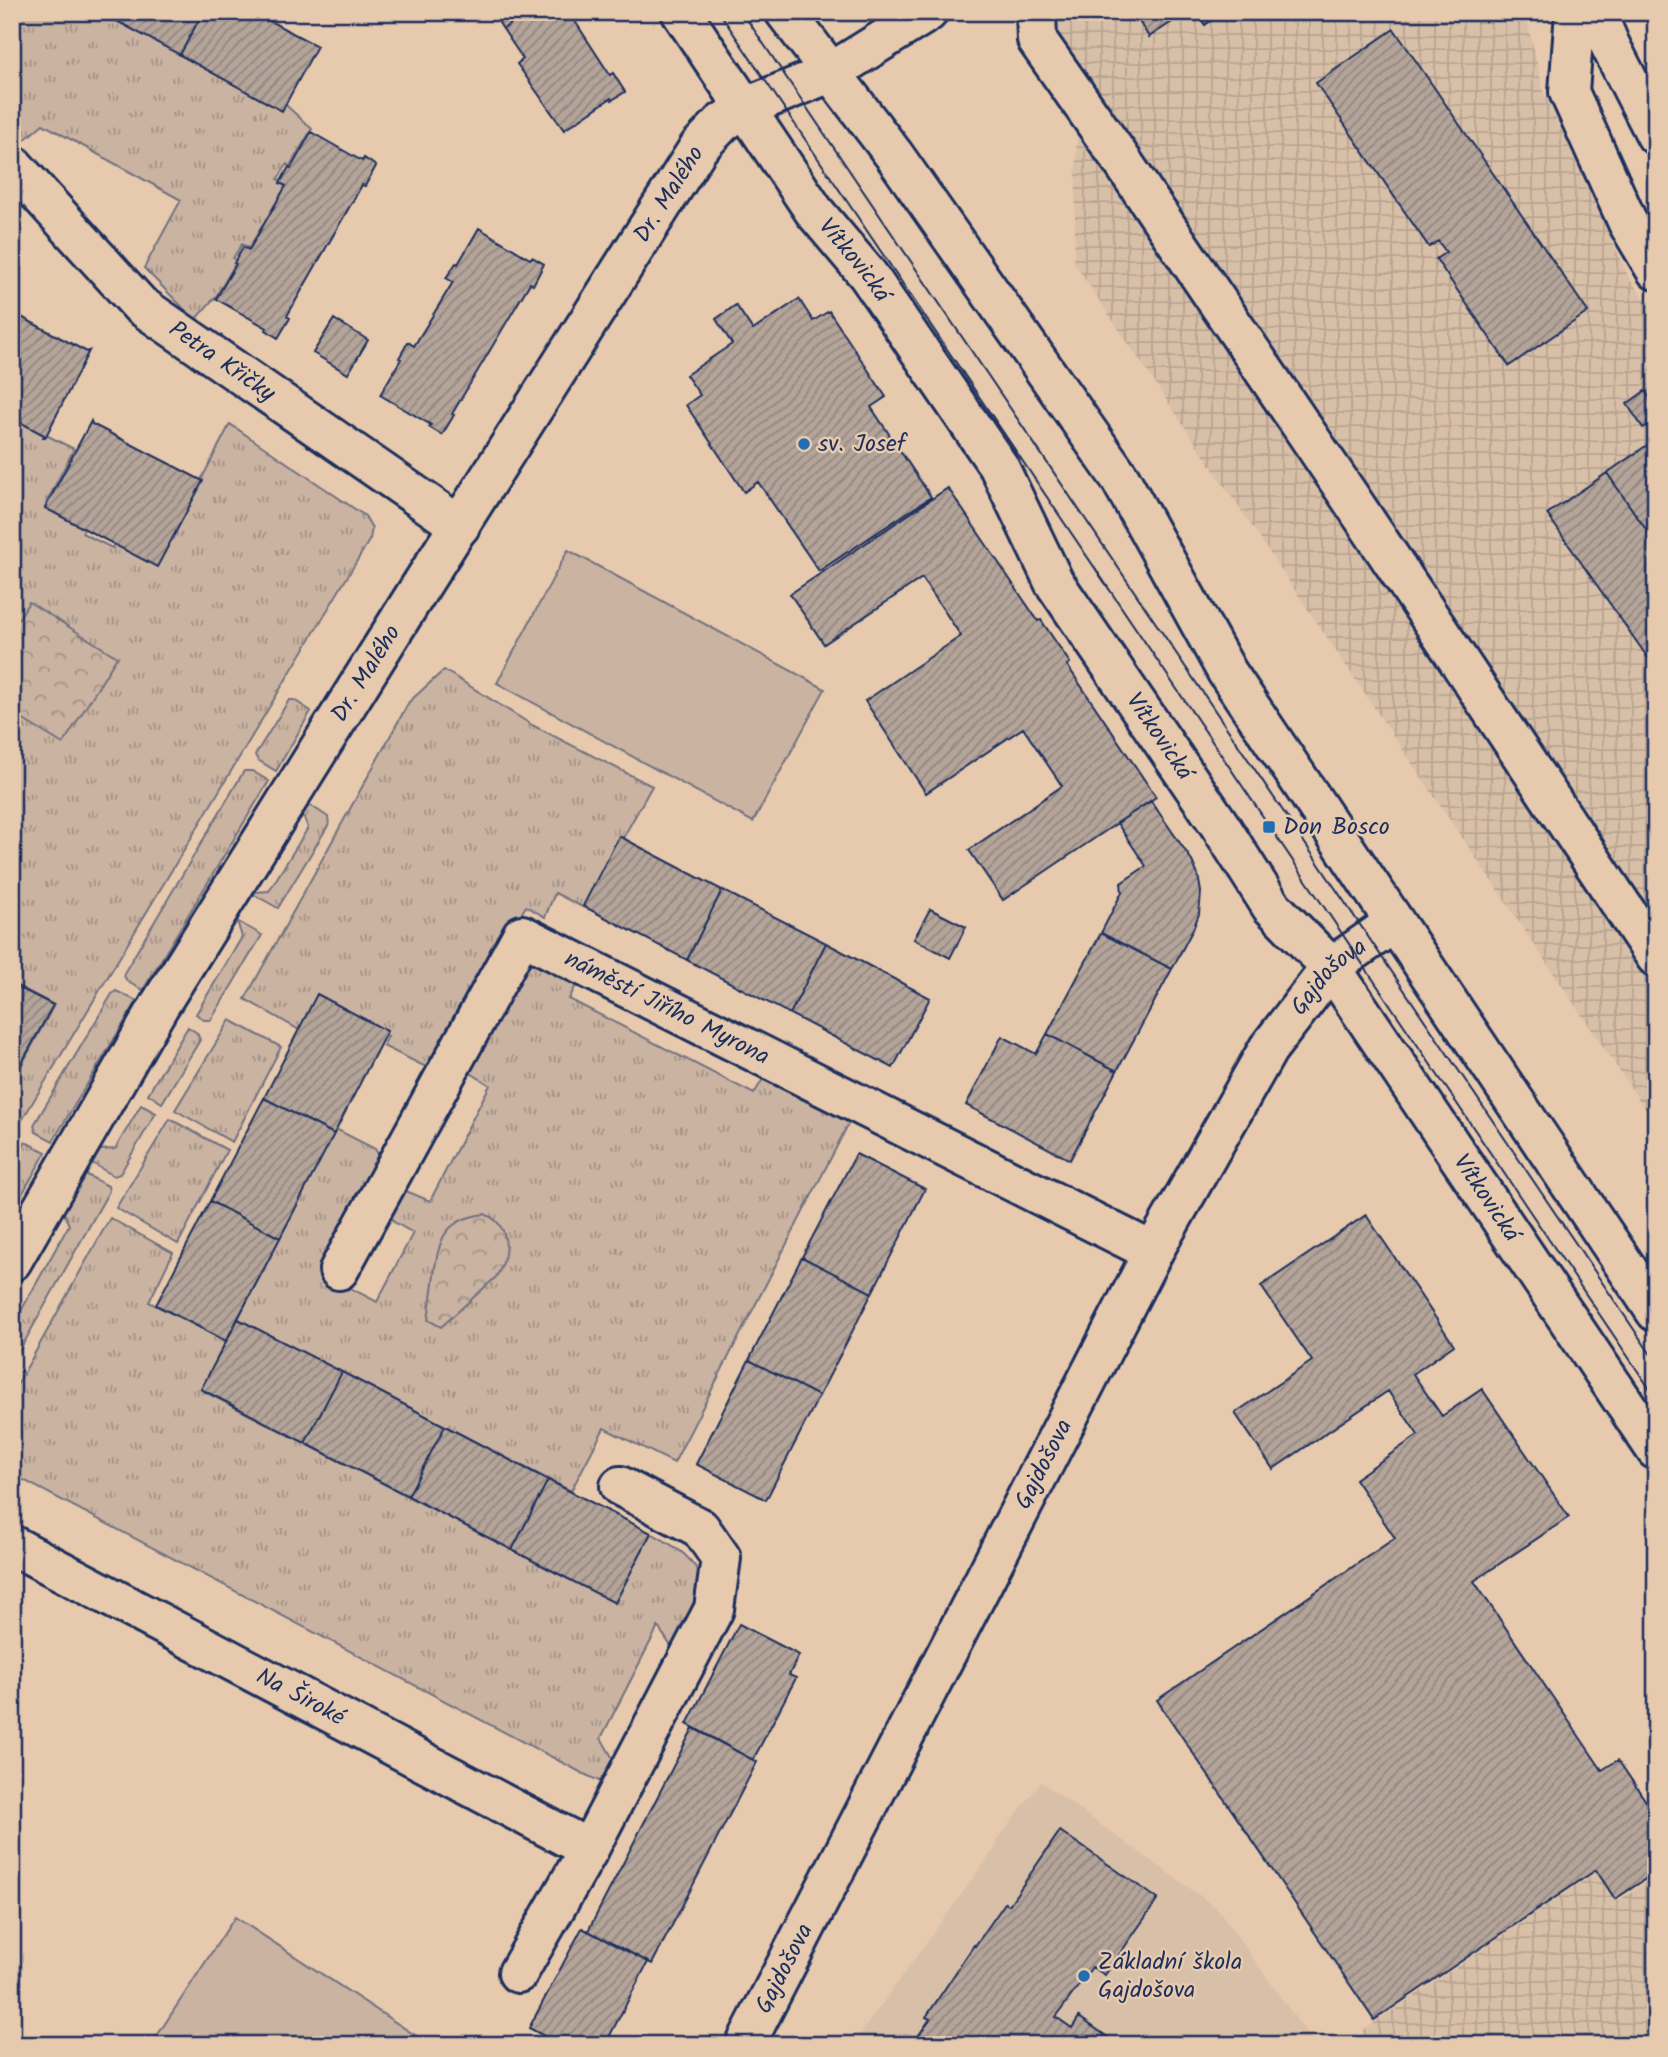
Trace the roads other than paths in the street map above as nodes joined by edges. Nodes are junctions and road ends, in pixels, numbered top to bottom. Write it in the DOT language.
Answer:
graph roads {
  1 [pos="681,12"];
  2 [pos="785,12"];
  3 [pos="928,12"];
  4 [pos="1036,12"];
  5 [pos="1575,12"];
  6 [pos="1596,12"];
  7 [pos="830,73"];
  8 [pos="746,107"];
  9 [pos="1656,135"];
  10 [pos="12,164"];
  11 [pos="1656,270"];
  12 [pos="460,526"];
  13 [pos="1394,923"];
  14 [pos="1656,957"];
  15 [pos="1331,967"];
  16 [pos="1153,1252"];
  17 [pos="12,1261"];
  18 [pos="339,1270"];
  19 [pos="1656,1312"];
  20 [pos="1656,1450"];
  21 [pos="620,1486"];
  22 [pos="12,1545"];
  23 [pos="589,1849"];
  24 [pos="518,1973"];
  25 [pos="745,2045"];
  1 -- 8 [label="main road, Vítkovická"];
  2 -- 7 [label="main road"];
  3 -- 7 [label="main road, Dr. Malého"];
  4 -- 14 [label="main road"];
  5 -- 11 [label="main road"];
  6 -- 9 [label="main road"];
  7 -- 8 [label="main road, Dr. Malého"];
  7 -- 13 [label="main road"];
  8 -- 12 [label="main road, Dr. Malého"];
  8 -- 15 [label="main road, Vítkovická"];
  10 -- 12 [label="main road, Petra Křičky"];
  12 -- 17 [label="main road, Dr. Malého"];
  13 -- 15 [label="main road, Gajdošova"];
  13 -- 19 [label="main road"];
  15 -- 16 [label="main road, Gajdošova"];
  15 -- 20 [label="main road, Vítkovická"];
  16 -- 18 [label="main road, náměstí Jiřího Myrona"];
  16 -- 25 [label="main road, Gajdošova"];
  21 -- 23 [label="main road"];
  22 -- 23 [label="main road, Na Široké"];
  23 -- 24 [label="main road"];
}
